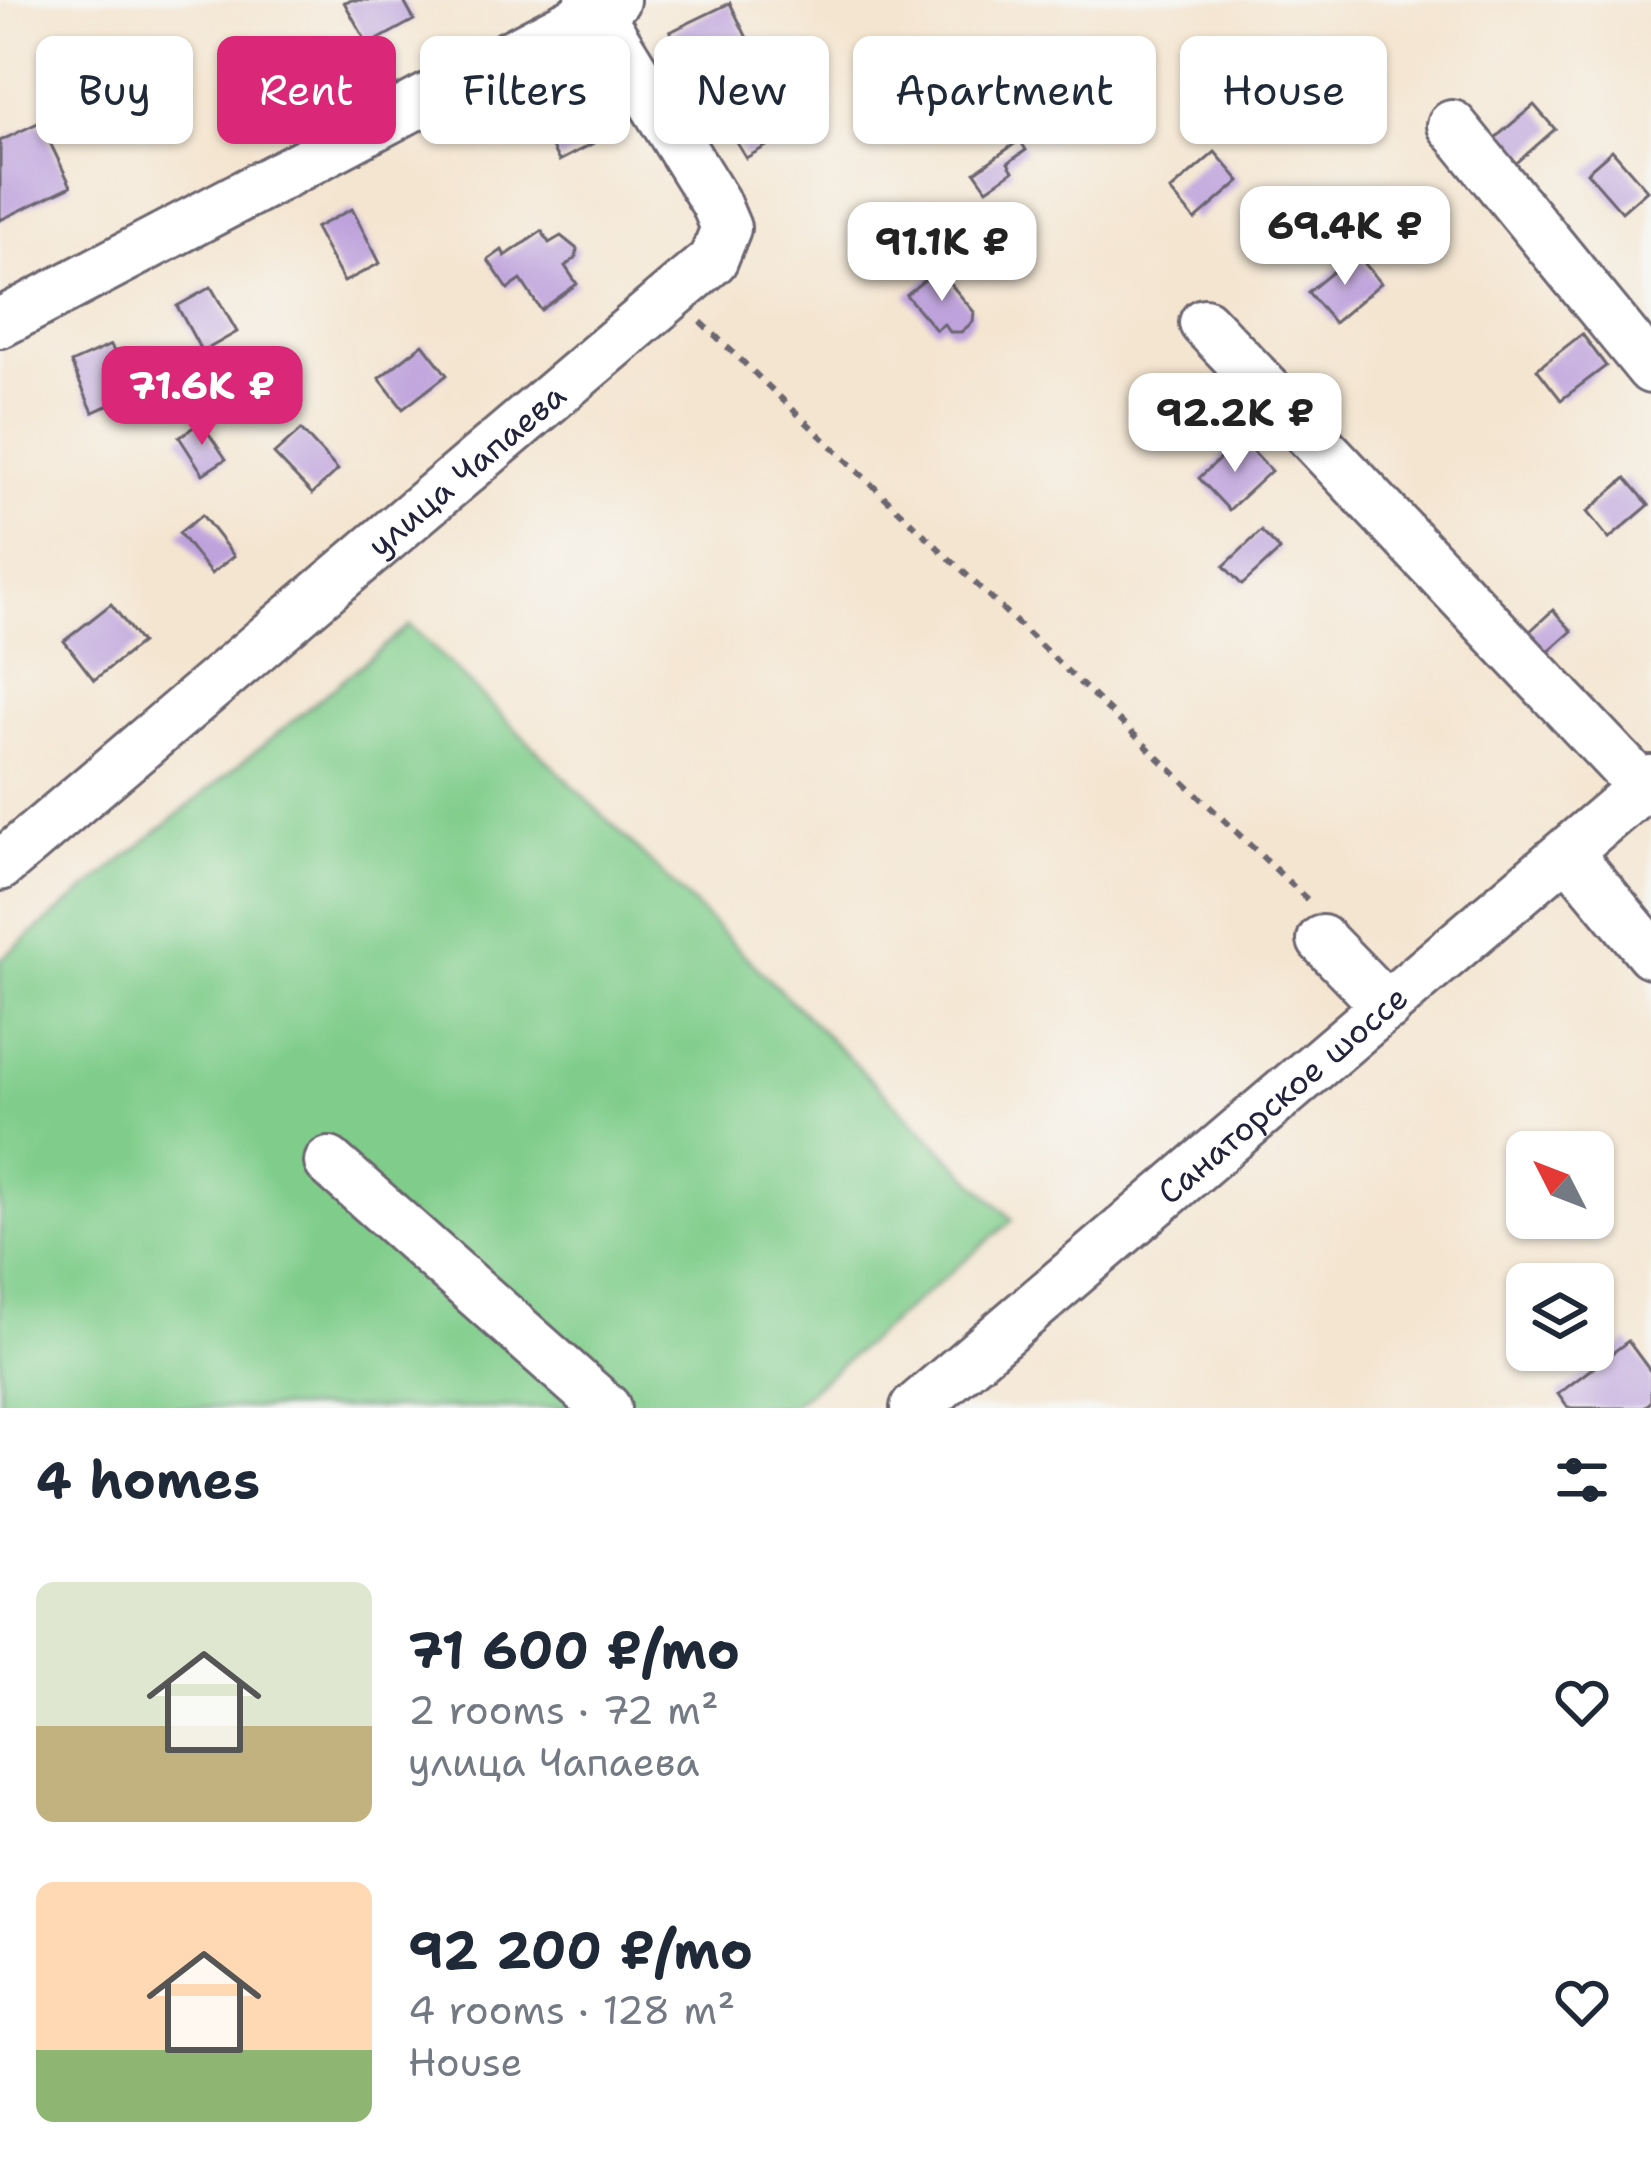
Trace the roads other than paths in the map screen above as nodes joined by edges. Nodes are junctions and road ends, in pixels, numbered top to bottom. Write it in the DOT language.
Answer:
graph roads {
  1 [pos="600,3"];
  2 [pos="1451,125"];
  3 [pos="0,323"];
  4 [pos="1204,323"];
  5 [pos="1651,369"];
  6 [pos="1647,784"];
  7 [pos="1569,854"];
  8 [pos="0,866"];
  9 [pos="1332,951"];
  10 [pos="1651,953"];
  11 [pos="1387,1007"];
  12 [pos="329,1162"];
  13 [pos="606,1408"];
  14 [pos="915,1408"];
  1 -- 3 [label="street"];
  1 -- 8 [label="street, улица Чапаева"];
  2 -- 5 [label="street"];
  4 -- 6 [label="street"];
  6 -- 7 [label="street, Санаторское шоссе"];
  7 -- 10 [label="street"];
  7 -- 11 [label="street, Санаторское шоссе"];
  9 -- 11 [label="street"];
  11 -- 14 [label="street, Санаторское шоссе"];
  12 -- 13 [label="street"];
}
